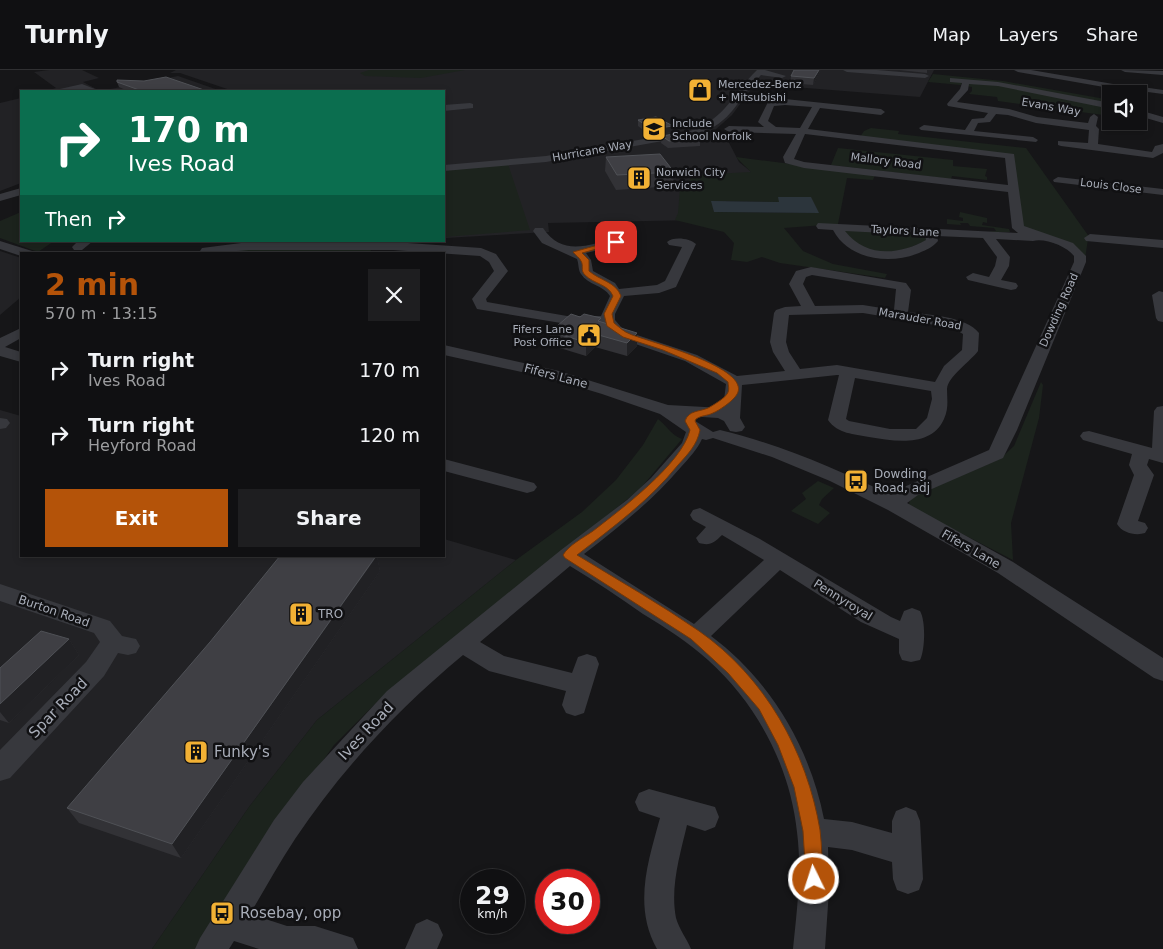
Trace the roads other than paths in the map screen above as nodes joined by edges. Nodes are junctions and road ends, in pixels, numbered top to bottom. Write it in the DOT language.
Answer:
graph roads {
  1 [pos="847,70"];
  2 [pos="1018,70"];
  3 [pos="1118,70"];
  4 [pos="1125,70"];
  5 [pos="760,71"];
  6 [pos="1163,73"];
  7 [pos="782,76"];
  8 [pos="925,76"];
  9 [pos="964,78"];
  10 [pos="1064,78"];
  11 [pos="953,80"];
  12 [pos="1163,83"];
  13 [pos="1122,84"];
  14 [pos="1047,87"];
  15 [pos="60,90"];
  16 [pos="93,90"];
  17 [pos="1163,92"];
  18 [pos="1102,97"];
  19 [pos="1102,97"];
  20 [pos="817,105"];
  21 [pos="470,106"];
  22 [pos="953,106"];
  23 [pos="445,108"];
  24 [pos="944,110"];
  25 [pos="992,112"];
  26 [pos="1147,115"];
  27 [pos="1163,120"];
  28 [pos="729,129"];
  29 [pos="930,129"];
  30 [pos="773,130"];
  31 [pos="803,132"];
  32 [pos="968,132"];
  33 [pos="860,138"];
  34 [pos="1033,140"];
  35 [pos="1061,143"];
  36 [pos="1093,146"];
  37 [pos="1163,147"];
  38 [pos="445,168"];
  39 [pos="1058,180"];
  40 [pos="1013,189"];
  41 [pos="20,191"];
  42 [pos="1163,192"];
  43 [pos="0,198"];
  44 [pos="822,226"];
  45 [pos="837,227"];
  46 [pos="539,231"];
  47 [pos="930,232"];
  48 [pos="1017,232"];
  49 [pos="987,235"];
  50 [pos="1090,238"];
  51 [pos="198,242"];
  52 [pos="616,242"];
  53 [pos="673,242"];
  54 [pos="252,243"];
  55 [pos="690,244"];
  56 [pos="1163,244"];
  57 [pos="0,245"];
  58 [pos="706,246"];
  59 [pos="434,251"];
  60 [pos="20,252"];
  61 [pos="21,252"];
  62 [pos="206,252"];
  63 [pos="576,252"];
  64 [pos="0,256"];
  65 [pos="973,277"];
  66 [pos="993,282"];
  67 [pos="1011,286"];
  68 [pos="616,292"];
  69 [pos="1159,294"];
  70 [pos="810,310"];
  71 [pos="900,315"];
  72 [pos="1163,318"];
  73 [pos="608,320"];
  74 [pos="20,333"];
  75 [pos="0,344"];
  76 [pos="445,350"];
  77 [pos="0,351"];
  78 [pos="20,357"];
  79 [pos="848,372"];
  80 [pos="795,374"];
  81 [pos="938,387"];
  82 [pos="732,388"];
  83 [pos="1163,410"];
  84 [pos="709,426"];
  85 [pos="1089,436"];
  86 [pos="1142,451"];
  87 [pos="1162,457"];
  88 [pos="445,465"];
  89 [pos="527,487"];
  90 [pos="891,504"];
  91 [pos="700,516"];
  92 [pos="1126,524"];
  93 [pos="569,555"];
  94 [pos="778,559"];
  95 [pos="0,592"];
  96 [pos="912,635"];
  97 [pos="696,636"];
  98 [pos="463,642"];
  99 [pos="120,644"];
  100 [pos="1163,671"];
  101 [pos="581,685"];
  102 [pos="0,768"];
  103 [pos="705,817"];
  104 [pos="906,821"];
  105 [pos="812,831"];
  106 [pos="219,936"];
  107 [pos="342,949"];
  108 [pos="675,949"];
  109 [pos="809,949"];
  1 -- 8 [label="street"];
  2 -- 10 [label="street"];
  3 -- 13 [label="street"];
  4 -- 6 [label="street"];
  5 -- 7 [label="street"];
  5 -- 38 [label="street, Hurricane Way"];
  9 -- 11 [label="street"];
  9 -- 14 [label="street"];
  9 -- 18 [label="street"];
  9 -- 22 [label="street"];
  10 -- 13 [label="street"];
  10 -- 14 [label="street"];
  12 -- 13 [label="street"];
  13 -- 17 [label="street"];
  14 -- 19 [label="street"];
  15 -- 16 [label="street"];
  20 -- 30 [label="street"];
  20 -- 31 [label="street"];
  20 -- 33 [label="street"];
  21 -- 23 [label="street"];
  22 -- 24 [label="street"];
  22 -- 25 [label="street, Evans Way"];
  25 -- 32 [label="street"];
  25 -- 36 [label="street, Evans Way"];
  26 -- 27 [label="street"];
  28 -- 30 [label="street"];
  29 -- 32 [label="street"];
  30 -- 31 [label="street"];
  31 -- 33 [label="street"];
  31 -- 40 [label="street, Mallory Road"];
  32 -- 34 [label="street"];
  33 -- 40 [label="street"];
  35 -- 36 [label="street"];
  36 -- 37 [label="street"];
  39 -- 42 [label="street, Louis Close"];
  40 -- 48 [label="street"];
  41 -- 43 [label="street"];
  44 -- 45 [label="street, Taylors Lane"];
  45 -- 47 [label="street, Taylors Lane"];
  45 -- 47 [label="street"];
  46 -- 63 [label="street"];
  47 -- 49 [label="street, Taylors Lane"];
  48 -- 49 [label="street, Taylors Lane"];
  48 -- 90 [label="street, Dowding Road"];
  49 -- 66 [label="street"];
  50 -- 56 [label="street"];
  51 -- 62 [label="street"];
  52 -- 63 [label="street"];
  53 -- 55 [label="street"];
  54 -- 59 [label="street"];
  54 -- 62 [label="street"];
  55 -- 58 [label="street"];
  55 -- 68 [label="street"];
  57 -- 61 [label="street"];
  59 -- 73 [label="street"];
  60 -- 64 [label="street"];
  63 -- 68 [label="street"];
  65 -- 66 [label="street"];
  66 -- 67 [label="street"];
  68 -- 73 [label="street"];
  69 -- 72 [label="street"];
  70 -- 71 [label="street, Marauder Road"];
  70 -- 71 [label="street"];
  70 -- 80 [label="street, Marauder Road"];
  71 -- 81 [label="street, Marauder Road"];
  73 -- 82 [label="street"];
  74 -- 75 [label="street"];
  76 -- 84 [label="street, Fifers Lane"];
  77 -- 78 [label="street"];
  79 -- 80 [label="street"];
  79 -- 81 [label="street"];
  79 -- 81 [label="street"];
  80 -- 82 [label="street"];
  82 -- 84 [label="street"];
  83 -- 87 [label="street"];
  84 -- 90 [label="street, Fifers Lane"];
  84 -- 93 [label="street, Ives Road"];
  85 -- 86 [label="street"];
  86 -- 87 [label="street"];
  86 -- 92 [label="street"];
  88 -- 89 [label="street"];
  90 -- 100 [label="street, Fifers Lane"];
  91 -- 94 [label="street, Pennyroyal"];
  93 -- 97 [label="street"];
  93 -- 98 [label="street, Ives Road"];
  94 -- 96 [label="street, Pennyroyal"];
  94 -- 97 [label="street"];
  95 -- 99 [label="street, Burton Road"];
  97 -- 105 [label="street"];
  98 -- 101 [label="street"];
  98 -- 106 [label="street, Ives Road"];
  99 -- 102 [label="street, Spar Road"];
  103 -- 108 [label="street"];
  104 -- 105 [label="street"];
  105 -- 109 [label="street"];
  106 -- 107 [label="street"];
}
